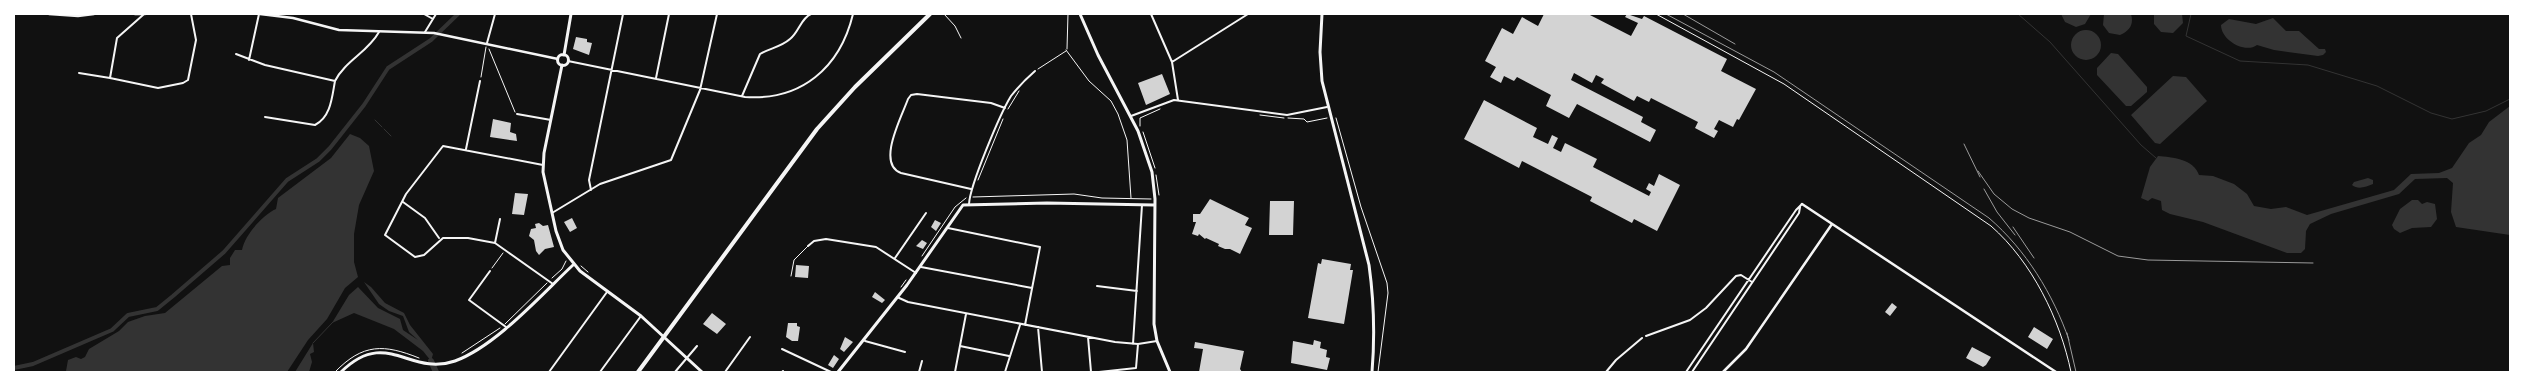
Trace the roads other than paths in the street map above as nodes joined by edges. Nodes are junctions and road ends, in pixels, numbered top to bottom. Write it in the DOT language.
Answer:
graph roads {
  1 [pos="49,14"];
  2 [pos="55,14"];
  3 [pos="94,14"];
  4 [pos="135,14"];
  5 [pos="144,14"];
  6 [pos="191,14"];
  7 [pos="259,14"];
  8 [pos="424,14"];
  9 [pos="436,14"];
  10 [pos="495,14"];
  11 [pos="571,14"];
  12 [pos="624,14"];
  13 [pos="669,14"];
  14 [pos="716,14"];
  15 [pos="811,14"];
  16 [pos="853,14"];
  17 [pos="929,14"];
  18 [pos="1080,14"];
  19 [pos="1152,14"];
  20 [pos="1248,14"];
  21 [pos="1322,14"];
  22 [pos="1656,14"];
  23 [pos="433,18"];
  24 [pos="380,30"];
  25 [pos="425,32"];
  26 [pos="487,43"];
  27 [pos="236,54"];
  28 [pos="564,55"];
  29 [pos="558,59"];
  30 [pos="249,60"];
  31 [pos="568,60"];
  32 [pos="1172,62"];
  33 [pos="562,65"];
  34 [pos="611,70"];
  35 [pos="1035,71"];
  36 [pos="79,73"];
  37 [pos="110,78"];
  38 [pos="656,78"];
  39 [pos="480,80"];
  40 [pos="335,81"];
  41 [pos="701,88"];
  42 [pos="742,96"];
  43 [pos="1178,100"];
  44 [pos="1327,107"];
  45 [pos="1005,108"];
  46 [pos="518,114"];
  47 [pos="1131,116"];
  48 [pos="265,117"];
  49 [pos="551,120"];
  50 [pos="466,149"];
  51 [pos="543,165"];
  52 [pos="971,189"];
  53 [pos="591,190"];
  54 [pos="403,202"];
  55 [pos="969,204"];
  56 [pos="1142,204"];
  57 [pos="1154,205"];
  58 [pos="1801,206"];
  59 [pos="551,213"];
  60 [pos="926,213"];
  61 [pos="500,219"];
  62 [pos="1832,224"];
  63 [pos="946,227"];
  64 [pos="440,239"];
  65 [pos="495,243"];
  66 [pos="808,246"];
  67 [pos="895,258"];
  68 [pos="573,265"];
  69 [pos="920,266"];
  70 [pos="490,271"];
  71 [pos="916,273"];
  72 [pos="791,276"];
  73 [pos="1749,280"];
  74 [pos="1752,282"];
  75 [pos="553,284"];
  76 [pos="1097,286"];
  77 [pos="1032,288"];
  78 [pos="1137,291"];
  79 [pos="607,292"];
  80 [pos="897,297"];
  81 [pos="966,314"];
  82 [pos="641,316"];
  83 [pos="1021,324"];
  84 [pos="1025,325"];
  85 [pos="505,326"];
  86 [pos="1038,327"];
  87 [pos="1646,336"];
  88 [pos="750,337"];
  89 [pos="1088,337"];
  90 [pos="1642,338"];
  91 [pos="864,340"];
  92 [pos="1157,341"];
  93 [pos="1133,344"];
  94 [pos="1138,344"];
  95 [pos="697,346"];
  96 [pos="960,346"];
  97 [pos="782,349"];
  98 [pos="905,352"];
  99 [pos="1010,356"];
  100 [pos="686,358"];
  101 [pos="922,361"];
  102 [pos="341,372"];
  103 [pos="549,372"];
  104 [pos="600,372"];
  105 [pos="638,372"];
  106 [pos="675,372"];
  107 [pos="702,372"];
  108 [pos="726,372"];
  109 [pos="831,372"];
  110 [pos="838,372"];
  111 [pos="919,372"];
  112 [pos="955,372"];
  113 [pos="1005,372"];
  114 [pos="1042,372"];
  115 [pos="1091,372"];
  116 [pos="1099,372"];
  117 [pos="1170,372"];
  118 [pos="1372,372"];
  119 [pos="1606,372"];
  120 [pos="1686,372"];
  121 [pos="1692,372"];
  122 [pos="1723,372"];
  123 [pos="2056,372"];
  124 [pos="2070,372"];
  1 -- 2 [label="street"];
  2 -- 3 [label="street"];
  4 -- 5 [label="street"];
  5 -- 37 [label="street"];
  6 -- 37 [label="street"];
  7 -- 24 [label="street"];
  7 -- 30 [label="street"];
  8 -- 23 [label="street"];
  9 -- 23 [label="street"];
  10 -- 26 [label="street"];
  11 -- 28 [label="main road"];
  12 -- 34 [label="street"];
  13 -- 38 [label="street"];
  14 -- 41 [label="street"];
  15 -- 42 [label="street"];
  16 -- 42 [label="street"];
  17 -- 105 [label="highway"];
  18 -- 47 [label="main road"];
  19 -- 32 [label="street"];
  20 -- 32 [label="street"];
  21 -- 44 [label="main road"];
  22 -- 124 [label="lane"];
  23 -- 25 [label="street"];
  24 -- 25 [label="street"];
  24 -- 40 [label="street"];
  25 -- 26 [label="street"];
  26 -- 29 [label="street"];
  27 -- 30 [label="street"];
  28 -- 29 [label="main road"];
  28 -- 31 [label="main road"];
  29 -- 33 [label="main road"];
  30 -- 40 [label="street"];
  31 -- 33 [label="main road"];
  31 -- 34 [label="street"];
  32 -- 43 [label="street"];
  33 -- 49 [label="main road"];
  34 -- 38 [label="street"];
  34 -- 53 [label="street"];
  35 -- 45 [label="street"];
  36 -- 37 [label="street"];
  38 -- 41 [label="street"];
  39 -- 50 [label="street"];
  40 -- 48 [label="street"];
  41 -- 42 [label="street"];
  41 -- 53 [label="street"];
  43 -- 44 [label="street"];
  43 -- 47 [label="street"];
  44 -- 118 [label="main road"];
  45 -- 52 [label="street"];
  45 -- 52 [label="street"];
  46 -- 49 [label="street"];
  47 -- 57 [label="main road"];
  49 -- 51 [label="main road"];
  50 -- 51 [label="street"];
  50 -- 54 [label="street"];
  51 -- 59 [label="main road"];
  52 -- 55 [label="street"];
  53 -- 59 [label="street"];
  54 -- 64 [label="street"];
  54 -- 64 [label="street"];
  55 -- 56 [label="main road"];
  55 -- 63 [label="main road"];
  56 -- 57 [label="main road"];
  56 -- 78 [label="street"];
  57 -- 92 [label="main road"];
  58 -- 62 [label="street"];
  58 -- 73 [label="street"];
  58 -- 74 [label="street"];
  59 -- 68 [label="main road"];
  60 -- 67 [label="street"];
  61 -- 65 [label="street"];
  62 -- 122 [label="street"];
  62 -- 123 [label="street"];
  63 -- 69 [label="main road"];
  63 -- 77 [label="street"];
  64 -- 65 [label="street"];
  65 -- 75 [label="street"];
  66 -- 67 [label="street"];
  66 -- 72 [label="lane"];
  67 -- 71 [label="street"];
  68 -- 75 [label="main road"];
  68 -- 79 [label="main road"];
  69 -- 71 [label="main road"];
  69 -- 77 [label="street"];
  70 -- 85 [label="street"];
  71 -- 80 [label="main road"];
  73 -- 74 [label="street"];
  73 -- 87 [label="street"];
  73 -- 120 [label="street"];
  74 -- 121 [label="street"];
  75 -- 85 [label="main road"];
  76 -- 78 [label="street"];
  77 -- 84 [label="street"];
  78 -- 93 [label="street"];
  79 -- 82 [label="main road"];
  79 -- 103 [label="street"];
  80 -- 81 [label="street"];
  80 -- 91 [label="main road"];
  81 -- 83 [label="street"];
  81 -- 96 [label="street"];
  82 -- 100 [label="main road"];
  82 -- 104 [label="street"];
  83 -- 84 [label="street"];
  83 -- 99 [label="street"];
  84 -- 86 [label="street"];
  85 -- 102 [label="main road"];
  86 -- 89 [label="street"];
  86 -- 114 [label="street"];
  88 -- 108 [label="street"];
  89 -- 93 [label="street"];
  89 -- 115 [label="street"];
  90 -- 119 [label="street"];
  91 -- 98 [label="street"];
  91 -- 110 [label="main road"];
  92 -- 94 [label="street"];
  92 -- 117 [label="main road"];
  93 -- 94 [label="street"];
  94 -- 116 [label="street"];
  95 -- 100 [label="street"];
  96 -- 99 [label="street"];
  96 -- 112 [label="street"];
  97 -- 109 [label="street"];
  99 -- 113 [label="street"];
  100 -- 106 [label="street"];
  100 -- 107 [label="main road"];
  101 -- 111 [label="street"];
}
